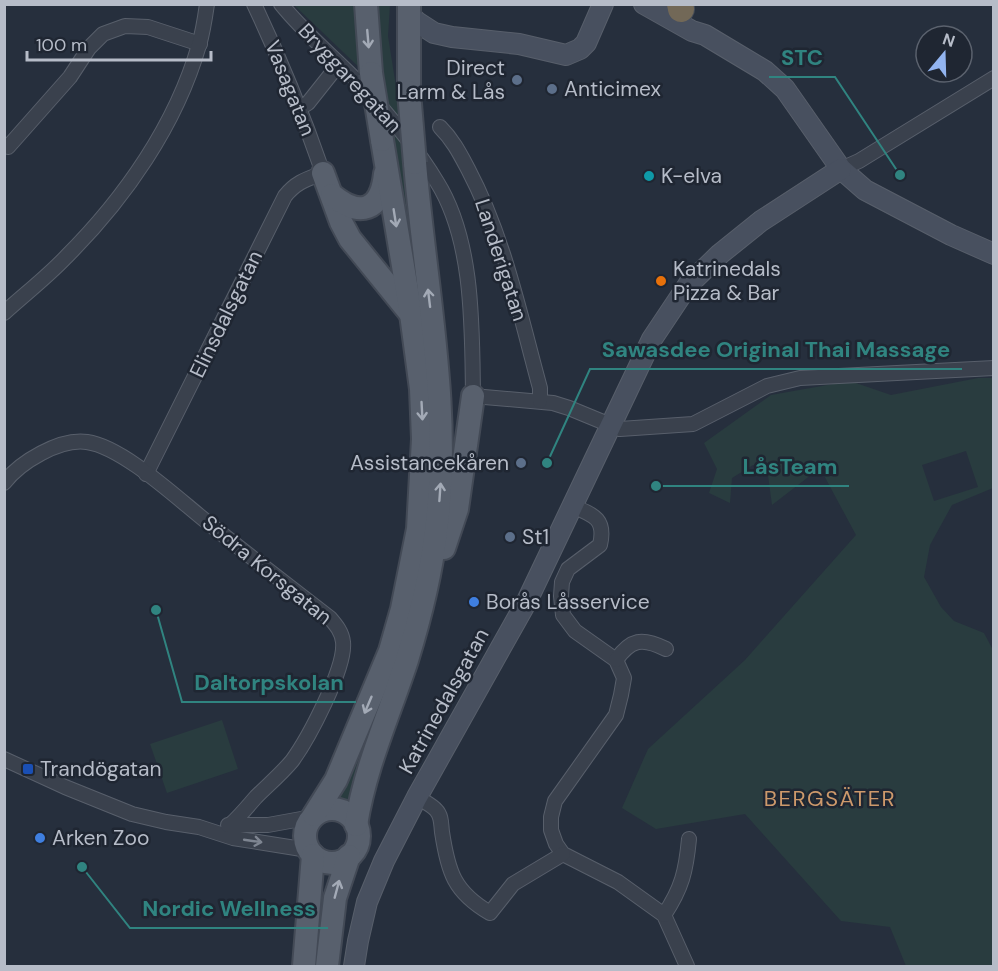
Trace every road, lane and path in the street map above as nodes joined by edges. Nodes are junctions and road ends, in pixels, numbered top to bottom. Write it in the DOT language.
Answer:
graph roads {
  1 [pos="207,4"];
  2 [pos="254,4"];
  3 [pos="281,4"];
  4 [pos="366,4"];
  5 [pos="603,4"];
  6 [pos="644,4"];
  7 [pos="678,6"];
  8 [pos="409,9"];
  9 [pos="705,34"];
  10 [pos="200,44"];
  11 [pos="339,64"];
  12 [pos="993,78"];
  13 [pos="300,108"];
  14 [pos="440,127"];
  15 [pos="8,147"];
  16 [pos="386,162"];
  17 [pos="841,169"];
  18 [pos="323,173"];
  19 [pos="332,195"];
  20 [pos="993,254"];
  21 [pos="4,313"];
  22 [pos="411,314"];
  23 [pos="993,368"];
  24 [pos="473,396"];
  25 [pos="540,401"];
  26 [pos="610,424"];
  27 [pos="146,474"];
  28 [pos="4,483"];
  29 [pos="573,506"];
  30 [pos="425,591"];
  31 [pos="666,649"];
  32 [pos="616,660"];
  33 [pos="4,759"];
  34 [pos="417,796"];
  35 [pos="250,804"];
  36 [pos="313,816"];
  37 [pos="231,824"];
  38 [pos="268,825"];
  39 [pos="356,825"];
  40 [pos="199,827"];
  41 [pos="689,839"];
  42 [pos="311,852"];
  43 [pos="563,854"];
  44 [pos="349,856"];
  45 [pos="664,915"];
  46 [pos="304,966"];
  47 [pos="327,966"];
  48 [pos="354,966"];
  49 [pos="687,966"];
  1 -- 10 [label="street"];
  2 -- 13 [label="street, Vasagatan"];
  3 -- 11 [label="street, Bryggaregatan"];
  4 -- 16 [label="main road, one-way, bridge"];
  5 -- 8 [label="street"];
  6 -- 9 [label="street"];
  7 -- 9 [label="street"];
  30 -- 8 [label="main road, one-way, bridge"];
  9 -- 17 [label="street"];
  10 -- 15 [label="street"];
  10 -- 21 [label="street"];
  11 -- 13 [label="street"];
  11 -- 24 [label="street, Bryggaregatan"];
  12 -- 17 [label="street"];
  13 -- 18 [label="street, Vasagatan"];
  14 -- 25 [label="street, Landerigatan"];
  16 -- 19 [label="main road"];
  16 -- 22 [label="main road, one-way"];
  17 -- 20 [label="street"];
  17 -- 26 [label="street, Katrinedalsgatan"];
  18 -- 19 [label="main road"];
  18 -- 27 [label="street, Elinsdalsgatan"];
  19 -- 22 [label="main road"];
  22 -- 36 [label="main road, one-way"];
  23 -- 26 [label="street"];
  24 -- 25 [label="street"];
  24 -- 30 [label="main road"];
  25 -- 26 [label="street"];
  26 -- 29 [label="street, Katrinedalsgatan"];
  27 -- 28 [label="street, Södra Korsgatan"];
  27 -- 35 [label="street, Södra Korsgatan"];
  29 -- 32 [label="street"];
  29 -- 34 [label="street, Katrinedalsgatan"];
  30 -- 39 [label="main road"];
  31 -- 32 [label="street"];
  32 -- 43 [label="street"];
  33 -- 40 [label="street"];
  34 -- 43 [label="street"];
  34 -- 48 [label="street, Katrinedalsgatan"];
  35 -- 37 [label="street, Södra Korsgatan"];
  35 -- 38 [label="street"];
  36 -- 38 [label="street"];
  36 -- 39 [label="main road"];
  36 -- 42 [label="main road"];
  37 -- 38 [label="street"];
  37 -- 40 [label="street"];
  39 -- 44 [label="main road"];
  40 -- 42 [label="street, one-way"];
  41 -- 45 [label="street"];
  42 -- 44 [label="main road"];
  42 -- 46 [label="main road"];
  43 -- 45 [label="street"];
  47 -- 44 [label="main road, one-way"];
  45 -- 49 [label="street"];
}
